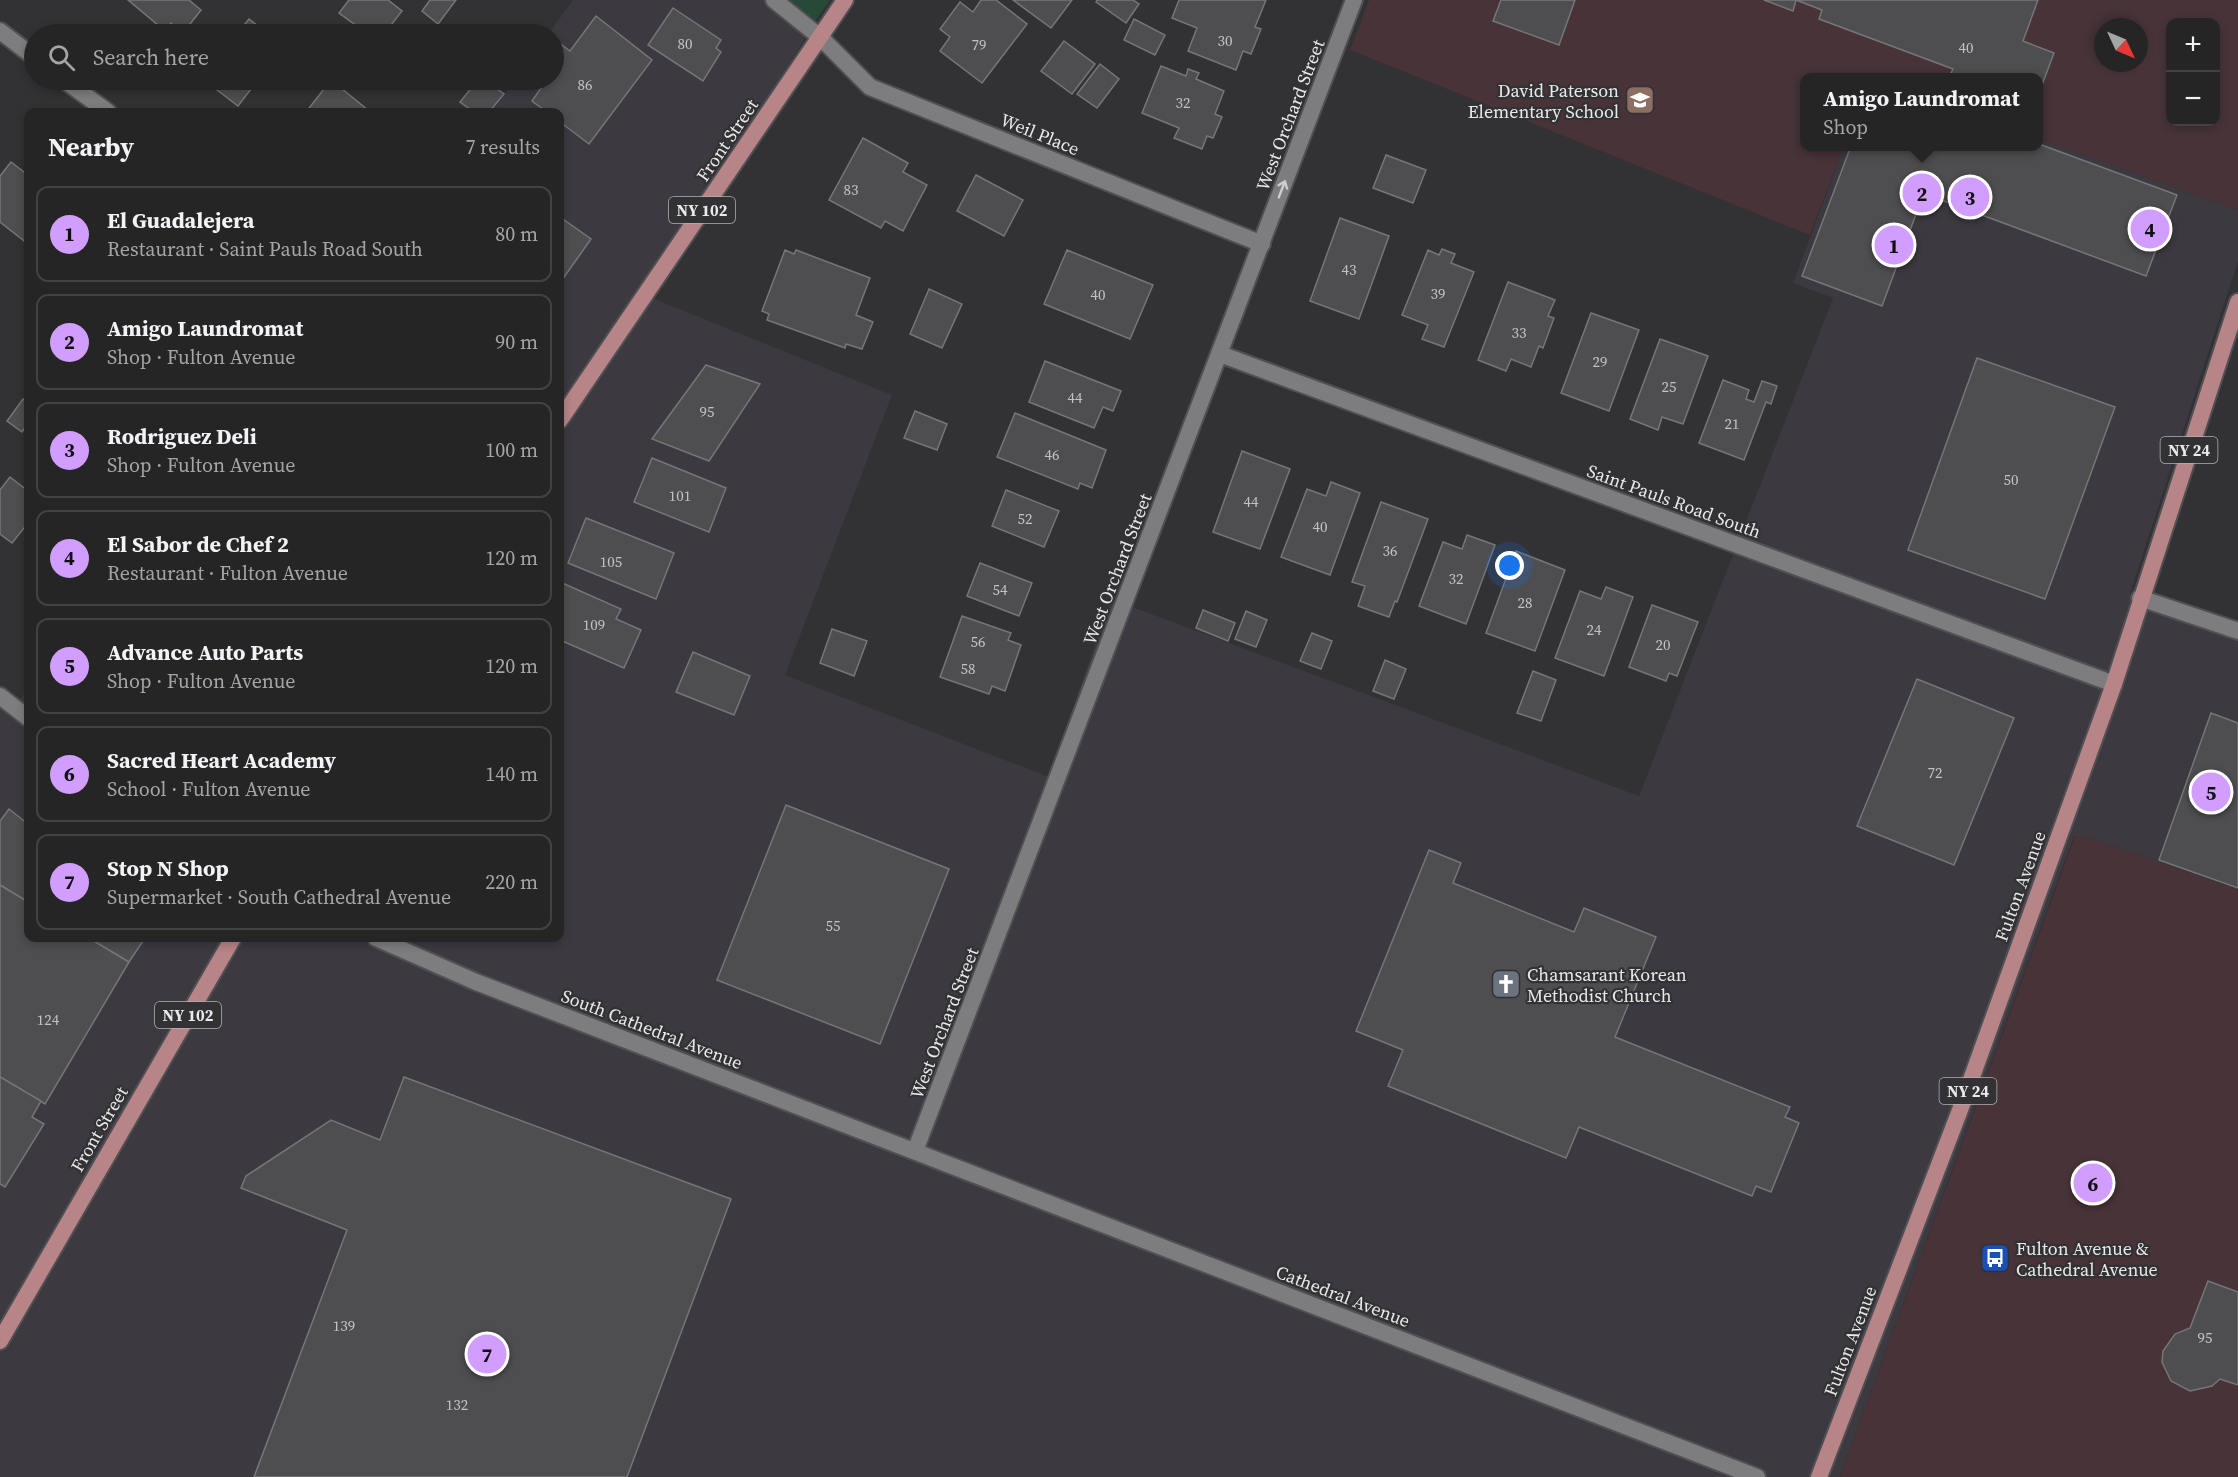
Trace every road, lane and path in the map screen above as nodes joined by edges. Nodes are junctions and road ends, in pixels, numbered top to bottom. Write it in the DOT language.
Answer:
graph roads {
  1 [pos="774,0"];
  2 [pos="845,0"];
  3 [pos="1354,0"];
  4 [pos="0,31"];
  5 [pos="820,37"];
  6 [pos="24,49"];
  7 [pos="78,90"];
  8 [pos="102,108"];
  9 [pos="1262,244"];
  10 [pos="2238,302"];
  11 [pos="1220,354"];
  12 [pos="564,414"];
  13 [pos="2140,598"];
  14 [pos="2238,631"];
  15 [pos="2114,684"];
  16 [pos="0,696"];
  17 [pos="24,715"];
  18 [pos="231,942"];
  19 [pos="385,942"];
  20 [pos="915,1151"];
  21 [pos="0,1341"];
  22 [pos="1757,1477"];
  23 [pos="1819,1477"];
  1 -- 5 [label="street, Weil Place"];
  2 -- 5 [label="main road, Front Street / NY 102"];
  9 -- 3 [label="street, West Orchard Street, one-way"];
  4 -- 6 [label="street"];
  5 -- 9 [label="street, Weil Place"];
  5 -- 12 [label="main road, Front Street / NY 102"];
  7 -- 8 [label="street"];
  9 -- 11 [label="street, West Orchard Street"];
  10 -- 13 [label="main road, Fulton Avenue / NY 24"];
  11 -- 15 [label="street, Saint Pauls Road South"];
  11 -- 20 [label="street, West Orchard Street"];
  13 -- 14 [label="street"];
  13 -- 15 [label="main road, Fulton Avenue / NY 24"];
  15 -- 23 [label="main road, Fulton Avenue / NY 24"];
  16 -- 17 [label="street"];
  18 -- 21 [label="main road, Front Street / NY 102"];
  19 -- 20 [label="street, South Cathedral Avenue"];
  20 -- 22 [label="street, Cathedral Avenue"];
}
